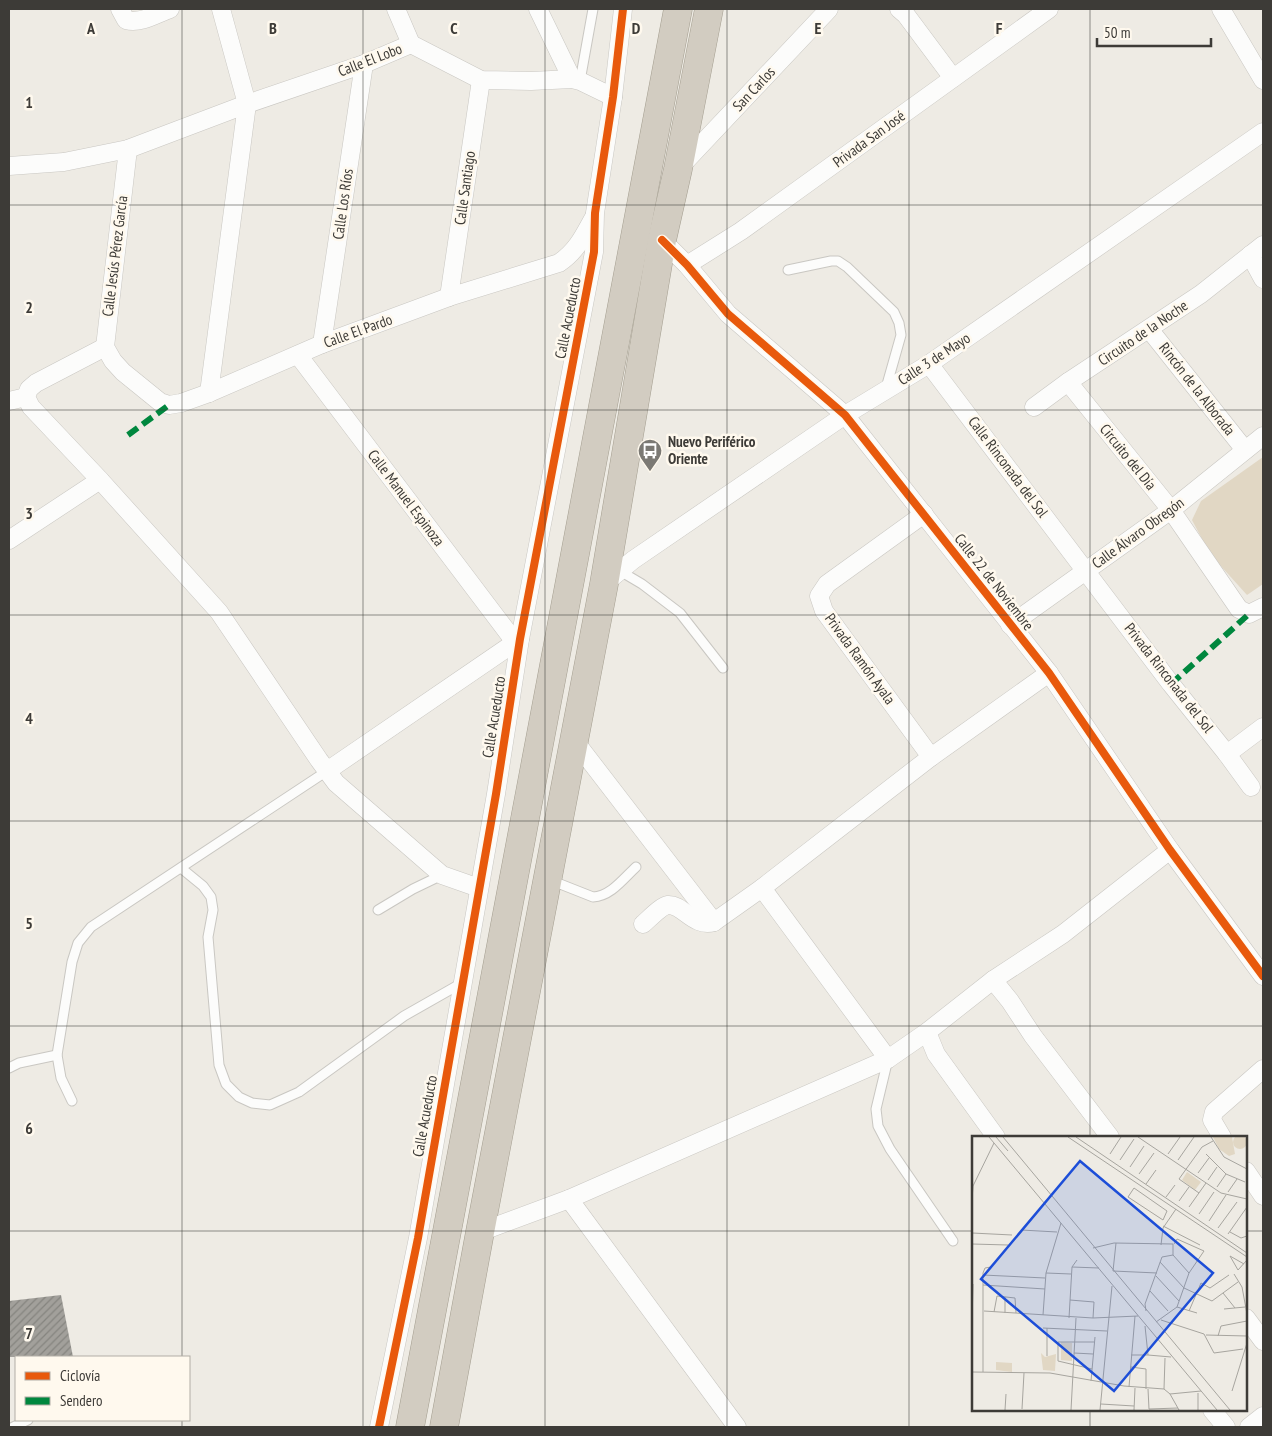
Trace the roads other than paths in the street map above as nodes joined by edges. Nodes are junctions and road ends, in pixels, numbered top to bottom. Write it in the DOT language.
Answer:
graph roads {
  1 [pos="170,9"];
  2 [pos="221,9"];
  3 [pos="396,9"];
  4 [pos="538,9"];
  5 [pos="593,9"];
  6 [pos="623,9"];
  7 [pos="678,9"];
  8 [pos="709,9"];
  9 [pos="829,9"];
  10 [pos="899,9"];
  11 [pos="1049,9"];
  12 [pos="1220,9"];
  13 [pos="123,14"];
  14 [pos="1030,14"];
  15 [pos="411,44"];
  16 [pos="364,64"];
  17 [pos="953,78"];
  18 [pos="481,80"];
  19 [pos="576,80"];
  20 [pos="1263,80"];
  21 [pos="613,97"];
  22 [pos="247,104"];
  23 [pos="1263,132"];
  24 [pos="128,149"];
  25 [pos="9,166"];
  26 [pos="678,169"];
  27 [pos="595,214"];
  28 [pos="662,240"];
  29 [pos="1257,250"];
  30 [pos="687,265"];
  31 [pos="788,270"];
  32 [pos="1263,279"];
  33 [pos="449,297"];
  34 [pos="1149,329"];
  35 [pos="322,344"];
  36 [pos="109,354"];
  37 [pos="298,355"];
  38 [pos="929,364"];
  39 [pos="1068,382"];
  40 [pos="885,390"];
  41 [pos="209,392"];
  42 [pos="17,399"];
  43 [pos="1034,407"];
  44 [pos="844,415"];
  45 [pos="1263,436"];
  46 [pos="1246,450"];
  47 [pos="100,480"];
  48 [pos="1171,510"];
  49 [pos="924,514"];
  50 [pos="9,540"];
  51 [pos="1086,570"];
  52 [pos="612,578"];
  53 [pos="1263,607"];
  54 [pos="1010,625"];
  55 [pos="518,640"];
  56 [pos="723,668"];
  57 [pos="1049,674"];
  58 [pos="1263,727"];
  59 [pos="574,740"];
  60 [pos="1227,754"];
  61 [pos="931,756"];
  62 [pos="326,771"];
  63 [pos="1251,787"];
  64 [pos="1170,850"];
  65 [pos="636,867"];
  66 [pos="181,868"];
  67 [pos="442,875"];
  68 [pos="547,879"];
  69 [pos="479,888"];
  70 [pos="762,888"];
  71 [pos="378,910"];
  72 [pos="714,922"];
  73 [pos="643,924"];
  74 [pos="1263,976"];
  75 [pos="993,980"];
  76 [pos="462,983"];
  77 [pos="927,1032"];
  78 [pos="57,1055"];
  79 [pos="888,1059"];
  80 [pos="9,1068"];
  81 [pos="1263,1070"];
  82 [pos="72,1101"];
  83 [pos="995,1136"];
  84 [pos="1109,1136"];
  85 [pos="1221,1136"];
  86 [pos="570,1198"];
  87 [pos="480,1232"];
  88 [pos="418,1238"];
  89 [pos="953,1241"];
  90 [pos="444,1247"];
  91 [pos="1247,1319"];
  92 [pos="1263,1341"];
  93 [pos="1213,1411"];
  94 [pos="1263,1416"];
  95 [pos="26,1421"];
  96 [pos="13,1427"];
  97 [pos="379,1427"];
  98 [pos="410,1427"];
  99 [pos="444,1427"];
  100 [pos="737,1427"];
  101 [pos="1226,1427"];
  102 [pos="1249,1427"];
  1 -- 13 [label="street"];
  2 -- 22 [label="street"];
  3 -- 15 [label="street"];
  4 -- 19 [label="street"];
  5 -- 19 [label="lane"];
  6 -- 21 [label="street, Calle Acueducto"];
  7 -- 90 [label="highway"];
  8 -- 26 [label="highway"];
  9 -- 26 [label="street, San Carlos"];
  10 -- 17 [label="street"];
  11 -- 14 [label="street, Privada San José"];
  12 -- 20 [label="street"];
  14 -- 17 [label="street, Privada San José"];
  15 -- 16 [label="street, Calle El Lobo"];
  15 -- 18 [label="street, Calle El Lobo"];
  16 -- 22 [label="street, Calle El Lobo"];
  16 -- 35 [label="street, Calle Los Ríos"];
  17 -- 30 [label="street, Privada San José"];
  18 -- 19 [label="street, Calle El Lobo"];
  18 -- 33 [label="street, Calle Santiago"];
  19 -- 21 [label="street, Calle El Lobo"];
  21 -- 27 [label="street, Calle Acueducto"];
  22 -- 24 [label="street, Calle El Lobo"];
  22 -- 41 [label="street"];
  23 -- 38 [label="street, Calle 3 de Mayo"];
  24 -- 25 [label="street, Calle El Lobo"];
  24 -- 36 [label="street, Calle Jesús Pérez García"];
  26 -- 28 [label="highway"];
  27 -- 33 [label="street, Calle El Pardo"];
  27 -- 55 [label="street, Calle Acueducto"];
  28 -- 30 [label="street, Calle 22 de Noviembre"];
  28 -- 52 [label="highway"];
  29 -- 32 [label="street, Circuito de la Noche"];
  29 -- 34 [label="street, Circuito de la Noche"];
  30 -- 44 [label="street, Calle 22 de Noviembre"];
  31 -- 40 [label="lane"];
  33 -- 35 [label="street, Calle El Pardo"];
  34 -- 39 [label="street, Circuito de la Noche"];
  34 -- 46 [label="street, Rincón de la Alborada"];
  35 -- 37 [label="street, Calle El Pardo"];
  36 -- 41 [label="street, Calle El Pardo"];
  36 -- 42 [label="street"];
  37 -- 41 [label="street, Calle El Pardo"];
  37 -- 55 [label="street, Calle Manuel Espinoza"];
  38 -- 40 [label="street, Calle 3 de Mayo"];
  38 -- 51 [label="street, Calle Rinconada del Sol"];
  39 -- 43 [label="street, Circuito de la Noche"];
  39 -- 48 [label="street, Circuito del Día"];
  40 -- 44 [label="street, Calle 3 de Mayo"];
  42 -- 47 [label="street"];
  44 -- 49 [label="street, Calle 22 de Noviembre"];
  44 -- 52 [label="street, Calle 3 de Mayo"];
  45 -- 46 [label="street, Calle Álvaro Obregón"];
  46 -- 48 [label="street, Calle Álvaro Obregón"];
  47 -- 50 [label="street"];
  47 -- 62 [label="street"];
  48 -- 51 [label="street, Calle Álvaro Obregón"];
  48 -- 53 [label="street, Circuito del Día"];
  49 -- 54 [label="street, Calle 22 de Noviembre"];
  49 -- 61 [label="street, Privada Ramón Ayala"];
  51 -- 54 [label="street, Calle Álvaro Obregón"];
  51 -- 60 [label="street, Privada Rinconada del Sol"];
  52 -- 56 [label="lane"];
  52 -- 59 [label="highway"];
  54 -- 57 [label="street, Calle 22 de Noviembre"];
  55 -- 62 [label="street"];
  55 -- 69 [label="street, Calle Acueducto"];
  57 -- 61 [label="street"];
  57 -- 64 [label="street, Calle 22 de Noviembre"];
  58 -- 60 [label="street"];
  59 -- 68 [label="highway"];
  59 -- 72 [label="street"];
  60 -- 63 [label="street, Privada Rinconada del Sol"];
  61 -- 70 [label="street"];
  62 -- 66 [label="lane"];
  62 -- 67 [label="street"];
  64 -- 74 [label="street, Calle 22 de Noviembre"];
  64 -- 75 [label="street"];
  65 -- 68 [label="lane"];
  66 -- 76 [label="lane"];
  66 -- 78 [label="lane"];
  67 -- 69 [label="street"];
  67 -- 71 [label="lane"];
  68 -- 87 [label="highway"];
  69 -- 76 [label="street, Calle Acueducto"];
  70 -- 72 [label="street"];
  70 -- 79 [label="street"];
  72 -- 73 [label="street"];
  75 -- 77 [label="street"];
  75 -- 84 [label="street"];
  76 -- 88 [label="street, Calle Acueducto"];
  77 -- 79 [label="street"];
  77 -- 83 [label="street"];
  78 -- 80 [label="lane"];
  78 -- 82 [label="lane"];
  79 -- 86 [label="street"];
  79 -- 89 [label="lane"];
  81 -- 85 [label="street"];
  86 -- 87 [label="street"];
  86 -- 100 [label="street"];
  87 -- 99 [label="highway"];
  88 -- 90 [label="street"];
  88 -- 97 [label="street, Calle Acueducto"];
  90 -- 98 [label="highway"];
  91 -- 92 [label="street"];
  93 -- 101 [label="street"];
  94 -- 102 [label="street"];
  95 -- 96 [label="lane"];
}
